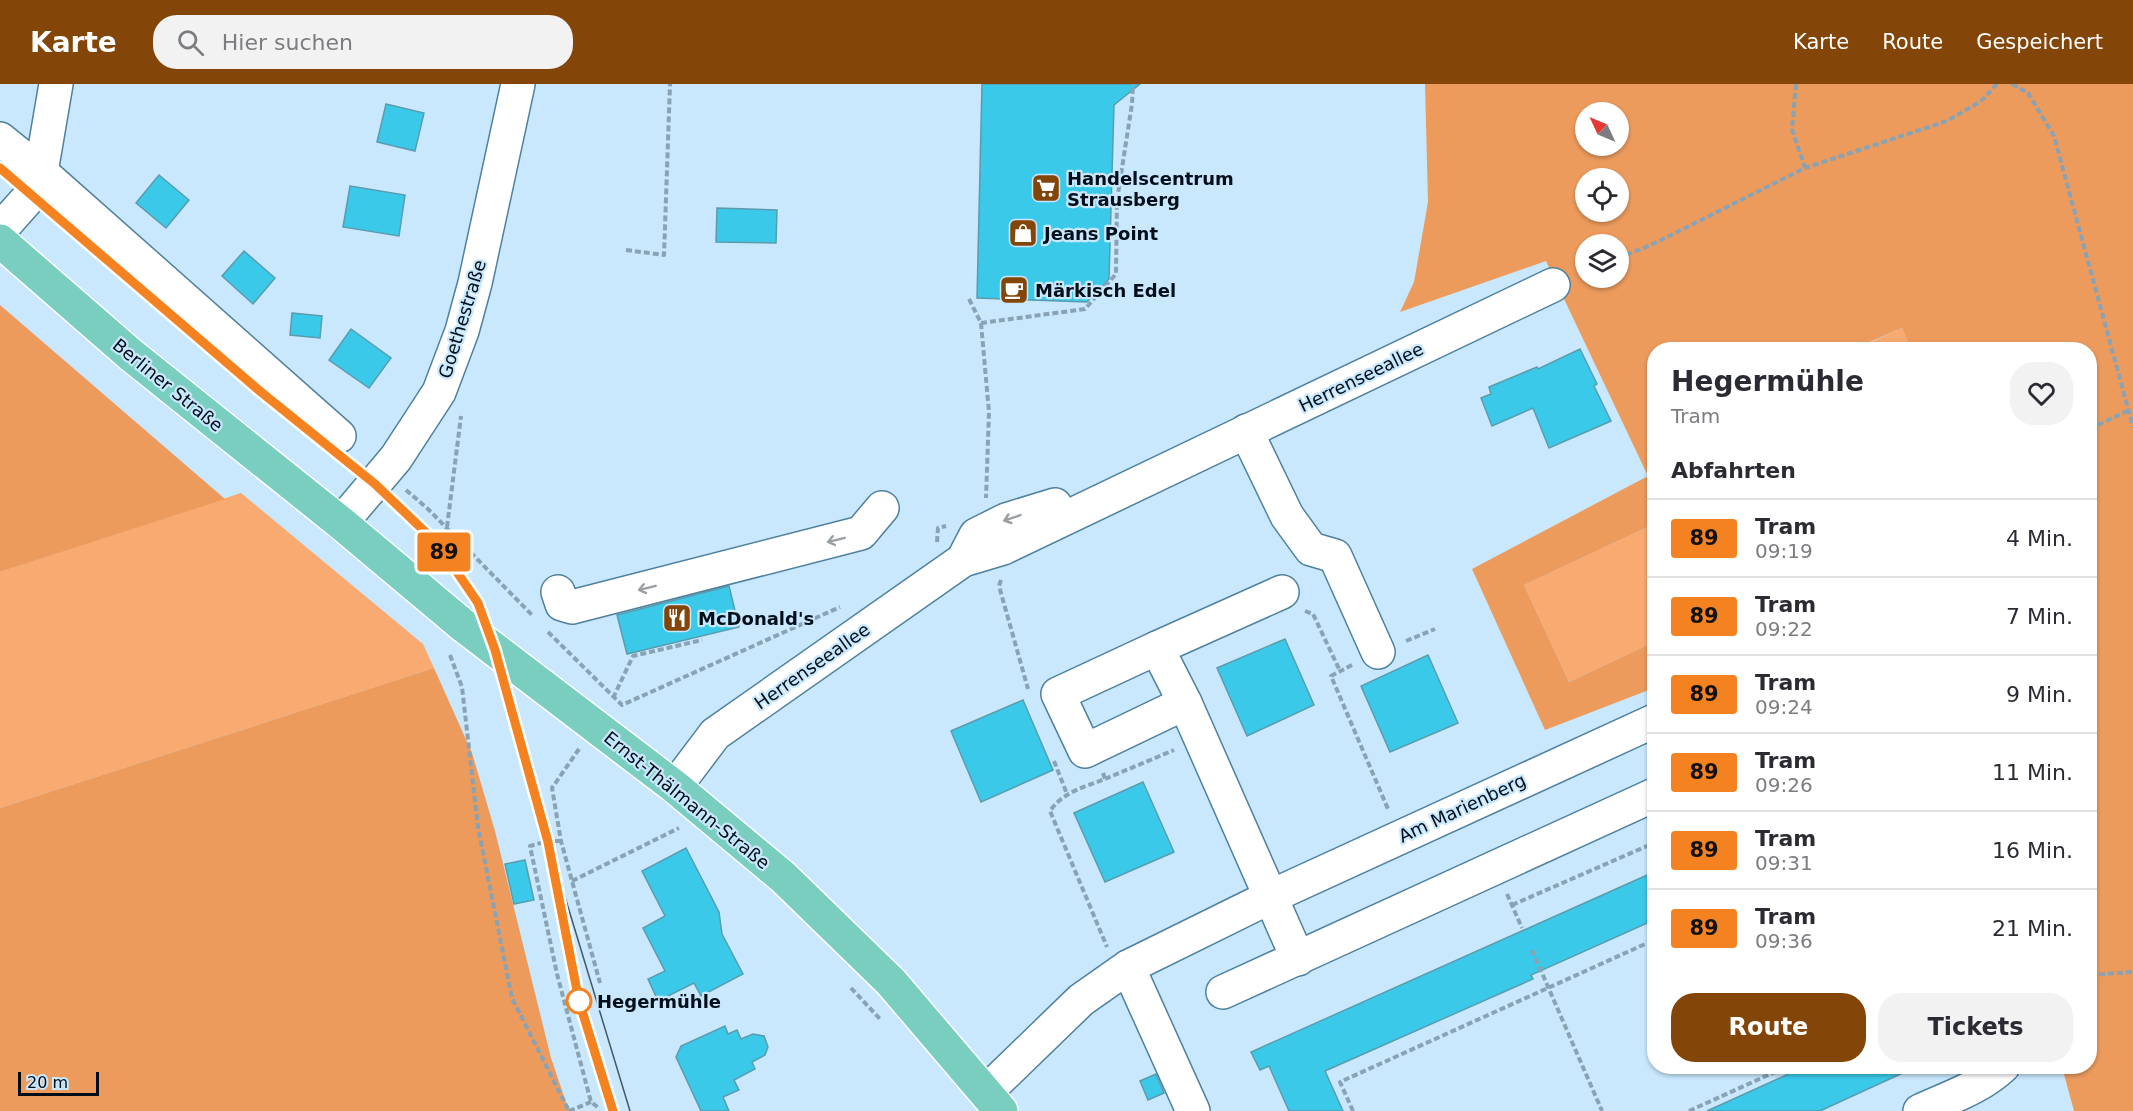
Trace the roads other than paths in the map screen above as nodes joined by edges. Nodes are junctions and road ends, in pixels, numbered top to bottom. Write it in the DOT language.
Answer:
graph roads {
  1 [pos="56,84"];
  2 [pos="518,84"];
  3 [pos="0,139"];
  4 [pos="41,172"];
  5 [pos="0,230"];
  6 [pos="0,241"];
  7 [pos="1553,285"];
  8 [pos="1246,431"];
  9 [pos="339,436"];
  10 [pos="882,508"];
  11 [pos="341,523"];
  12 [pos="558,592"];
  13 [pos="1290,602"];
  14 [pos="1157,648"];
  15 [pos="1378,652"];
  16 [pos="1185,703"];
  17 [pos="1647,723"];
  18 [pos="675,787"];
  19 [pos="1647,798"];
  20 [pos="1270,897"];
  21 [pos="1298,959"];
  22 [pos="1120,962"];
  23 [pos="1223,992"];
  24 [pos="1995,1074"];
  25 [pos="994,1102"];
  26 [pos="1193,1111"];
  27 [pos="1920,1111"];
  1 -- 4 [label="street"];
  2 -- 11 [label="street, Goethestraße"];
  3 -- 4 [label="street"];
  4 -- 5 [label="street"];
  4 -- 9 [label="street"];
  6 -- 11 [label="main road, Berliner Straße"];
  7 -- 8 [label="street, Herrenseeallee"];
  8 -- 15 [label="street"];
  8 -- 18 [label="street, Herrenseeallee"];
  10 -- 12 [label="street, one-way"];
  11 -- 18 [label="main road, Ernst-Thälmann-Straße"];
  13 -- 14 [label="street"];
  14 -- 16 [label="street"];
  14 -- 16 [label="street"];
  16 -- 20 [label="street"];
  17 -- 20 [label="street, Am Marienberg"];
  18 -- 25 [label="main road, Ernst-Thälmann-Straße"];
  19 -- 21 [label="street"];
  20 -- 21 [label="street"];
  20 -- 22 [label="street, Am Marienberg"];
  21 -- 23 [label="street"];
  22 -- 25 [label="street, Am Marienberg"];
  22 -- 26 [label="street"];
  24 -- 27 [label="street"];
}
